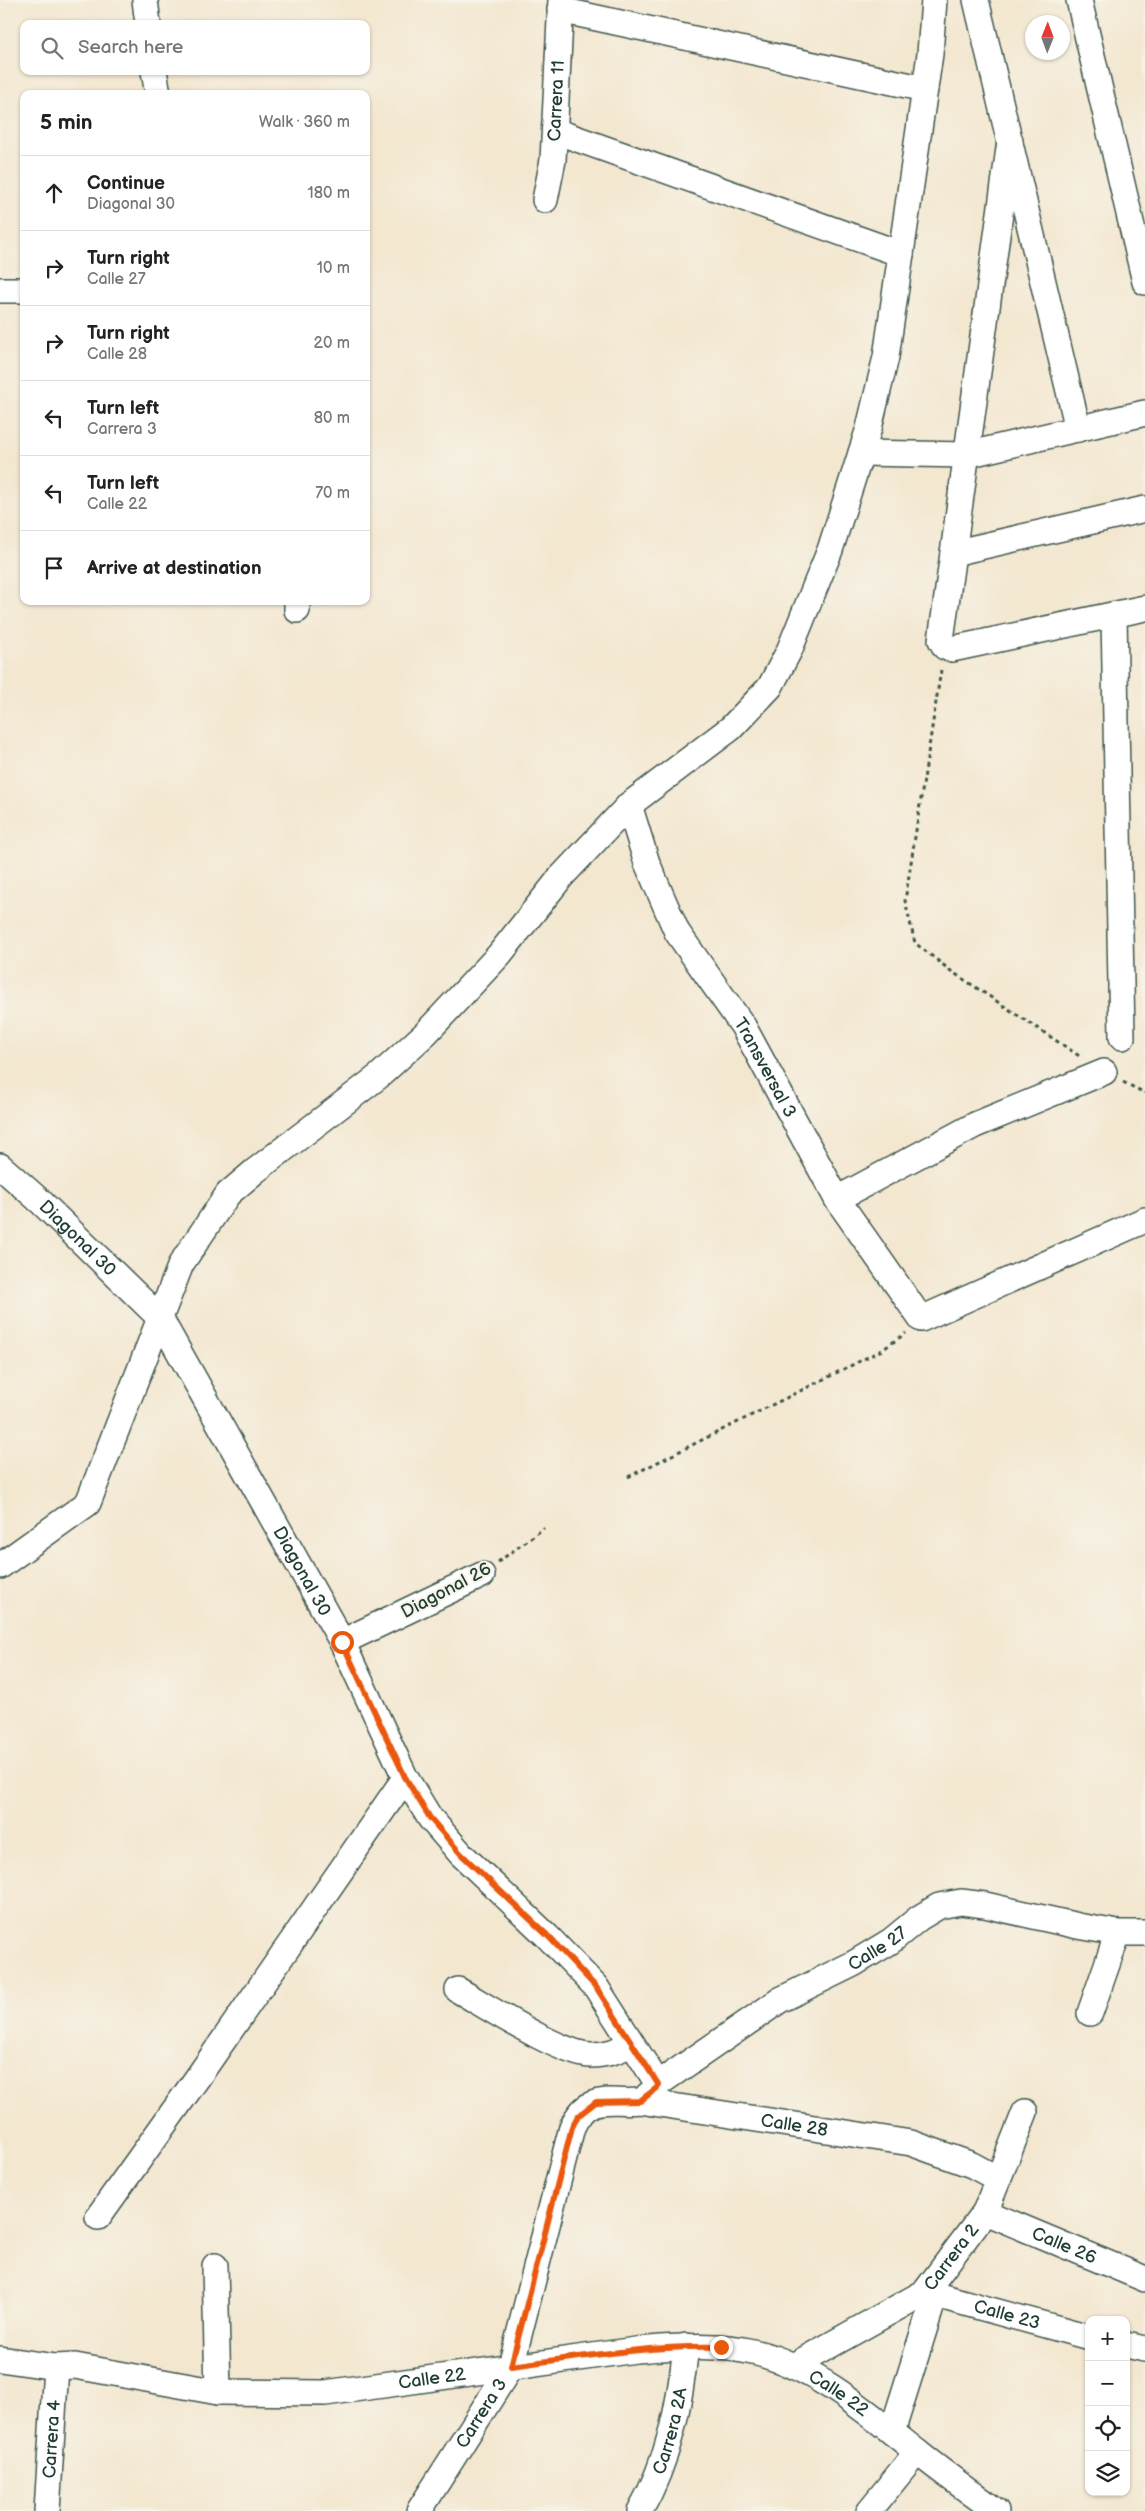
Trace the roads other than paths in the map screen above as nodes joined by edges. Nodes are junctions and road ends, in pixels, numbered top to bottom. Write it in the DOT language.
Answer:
graph roads {
  1 [pos="145,0"];
  2 [pos="934,0"];
  3 [pos="976,0"];
  4 [pos="1079,0"];
  5 [pos="560,5"];
  6 [pos="148,20"];
  7 [pos="155,75"];
  8 [pos="925,89"];
  9 [pos="157,90"];
  10 [pos="555,131"];
  11 [pos="1010,141"];
  12 [pos="545,200"];
  13 [pos="900,254"];
  14 [pos="1145,282"];
  15 [pos="0,290"];
  16 [pos="20,290"];
  17 [pos="1145,413"];
  18 [pos="1078,429"];
  19 [pos="861,453"];
  20 [pos="966,456"];
  21 [pos="1145,509"];
  22 [pos="953,553"];
  23 [pos="1145,608"];
  24 [pos="1114,616"];
  25 [pos="629,805"];
  26 [pos="1122,1036"];
  27 [pos="1104,1072"];
  28 [pos="0,1166"];
  29 [pos="837,1199"];
  30 [pos="1145,1220"];
  31 [pos="160,1318"];
  32 [pos="0,1566"];
  33 [pos="482,1574"];
  34 [pos="342,1642"];
  35 [pos="405,1778"];
  36 [pos="1118,1933"];
  37 [pos="1145,1933"];
  38 [pos="458,1990"];
  39 [pos="1090,2013"];
  40 [pos="631,2044"];
  41 [pos="658,2084"];
  42 [pos="640,2101"];
  43 [pos="586,2107"];
  44 [pos="1025,2112"];
  45 [pos="998,2179"];
  46 [pos="985,2212"];
  47 [pos="98,2217"];
  48 [pos="215,2266"];
  49 [pos="1145,2279"];
  50 [pos="930,2294"];
  51 [pos="1085,2336"];
  52 [pos="686,2346"];
  53 [pos="1130,2346"];
  54 [pos="1145,2349"];
  55 [pos="0,2359"];
  56 [pos="511,2366"];
  57 [pos="793,2366"];
  58 [pos="56,2367"];
  59 [pos="218,2392"];
  60 [pos="892,2432"];
  61 [pos="917,2452"];
  62 [pos="47,2511"];
  63 [pos="419,2511"];
  64 [pos="640,2511"];
  65 [pos="869,2511"];
  66 [pos="996,2511"];
  1 -- 6 [label="street"];
  2 -- 8 [label="street"];
  3 -- 11 [label="street"];
  4 -- 14 [label="street"];
  5 -- 8 [label="street"];
  5 -- 10 [label="street, Carrera 11"];
  7 -- 9 [label="street"];
  8 -- 13 [label="street"];
  10 -- 12 [label="street, Carrera 11"];
  10 -- 13 [label="street"];
  11 -- 18 [label="street"];
  11 -- 20 [label="street"];
  13 -- 19 [label="street"];
  15 -- 16 [label="street"];
  17 -- 18 [label="street"];
  18 -- 20 [label="street"];
  19 -- 20 [label="street"];
  19 -- 25 [label="street"];
  20 -- 22 [label="street"];
  21 -- 22 [label="street"];
  22 -- 24 [label="street"];
  23 -- 24 [label="street"];
  24 -- 26 [label="street"];
  25 -- 29 [label="street, Transversal 3"];
  25 -- 31 [label="street"];
  27 -- 29 [label="street"];
  28 -- 31 [label="street, Diagonal 30"];
  29 -- 30 [label="street, Transversal 3"];
  31 -- 32 [label="street"];
  31 -- 34 [label="street, Diagonal 30"];
  33 -- 34 [label="street, Diagonal 26"];
  34 -- 35 [label="street, Diagonal 30"];
  35 -- 40 [label="street, Diagonal 30"];
  35 -- 47 [label="street"];
  36 -- 37 [label="street, Calle 27"];
  36 -- 39 [label="street"];
  36 -- 41 [label="street, Calle 27"];
  38 -- 40 [label="street"];
  40 -- 41 [label="street, Diagonal 30"];
  41 -- 42 [label="street, Calle 27"];
  42 -- 43 [label="street, Calle 28"];
  42 -- 45 [label="street, Calle 28"];
  43 -- 56 [label="street, Carrera 3"];
  44 -- 45 [label="street, Carrera 2"];
  45 -- 46 [label="street, Carrera 2"];
  46 -- 49 [label="street, Calle 26"];
  46 -- 50 [label="street, Carrera 2"];
  48 -- 59 [label="street"];
  50 -- 51 [label="street, Calle 23"];
  50 -- 57 [label="street, Carrera 2"];
  50 -- 60 [label="street"];
  52 -- 56 [label="street, Calle 22"];
  52 -- 57 [label="street, Calle 22"];
  52 -- 64 [label="street, Carrera 2A"];
  53 -- 54 [label="street"];
  55 -- 58 [label="street, Calle 22"];
  56 -- 59 [label="street, Calle 22"];
  56 -- 63 [label="street, Carrera 3"];
  57 -- 60 [label="street, Calle 22"];
  58 -- 59 [label="street, Calle 22"];
  58 -- 62 [label="street, Carrera 4"];
  60 -- 61 [label="street, Calle 22"];
  61 -- 65 [label="street"];
  61 -- 66 [label="street, Calle 22"];
}
